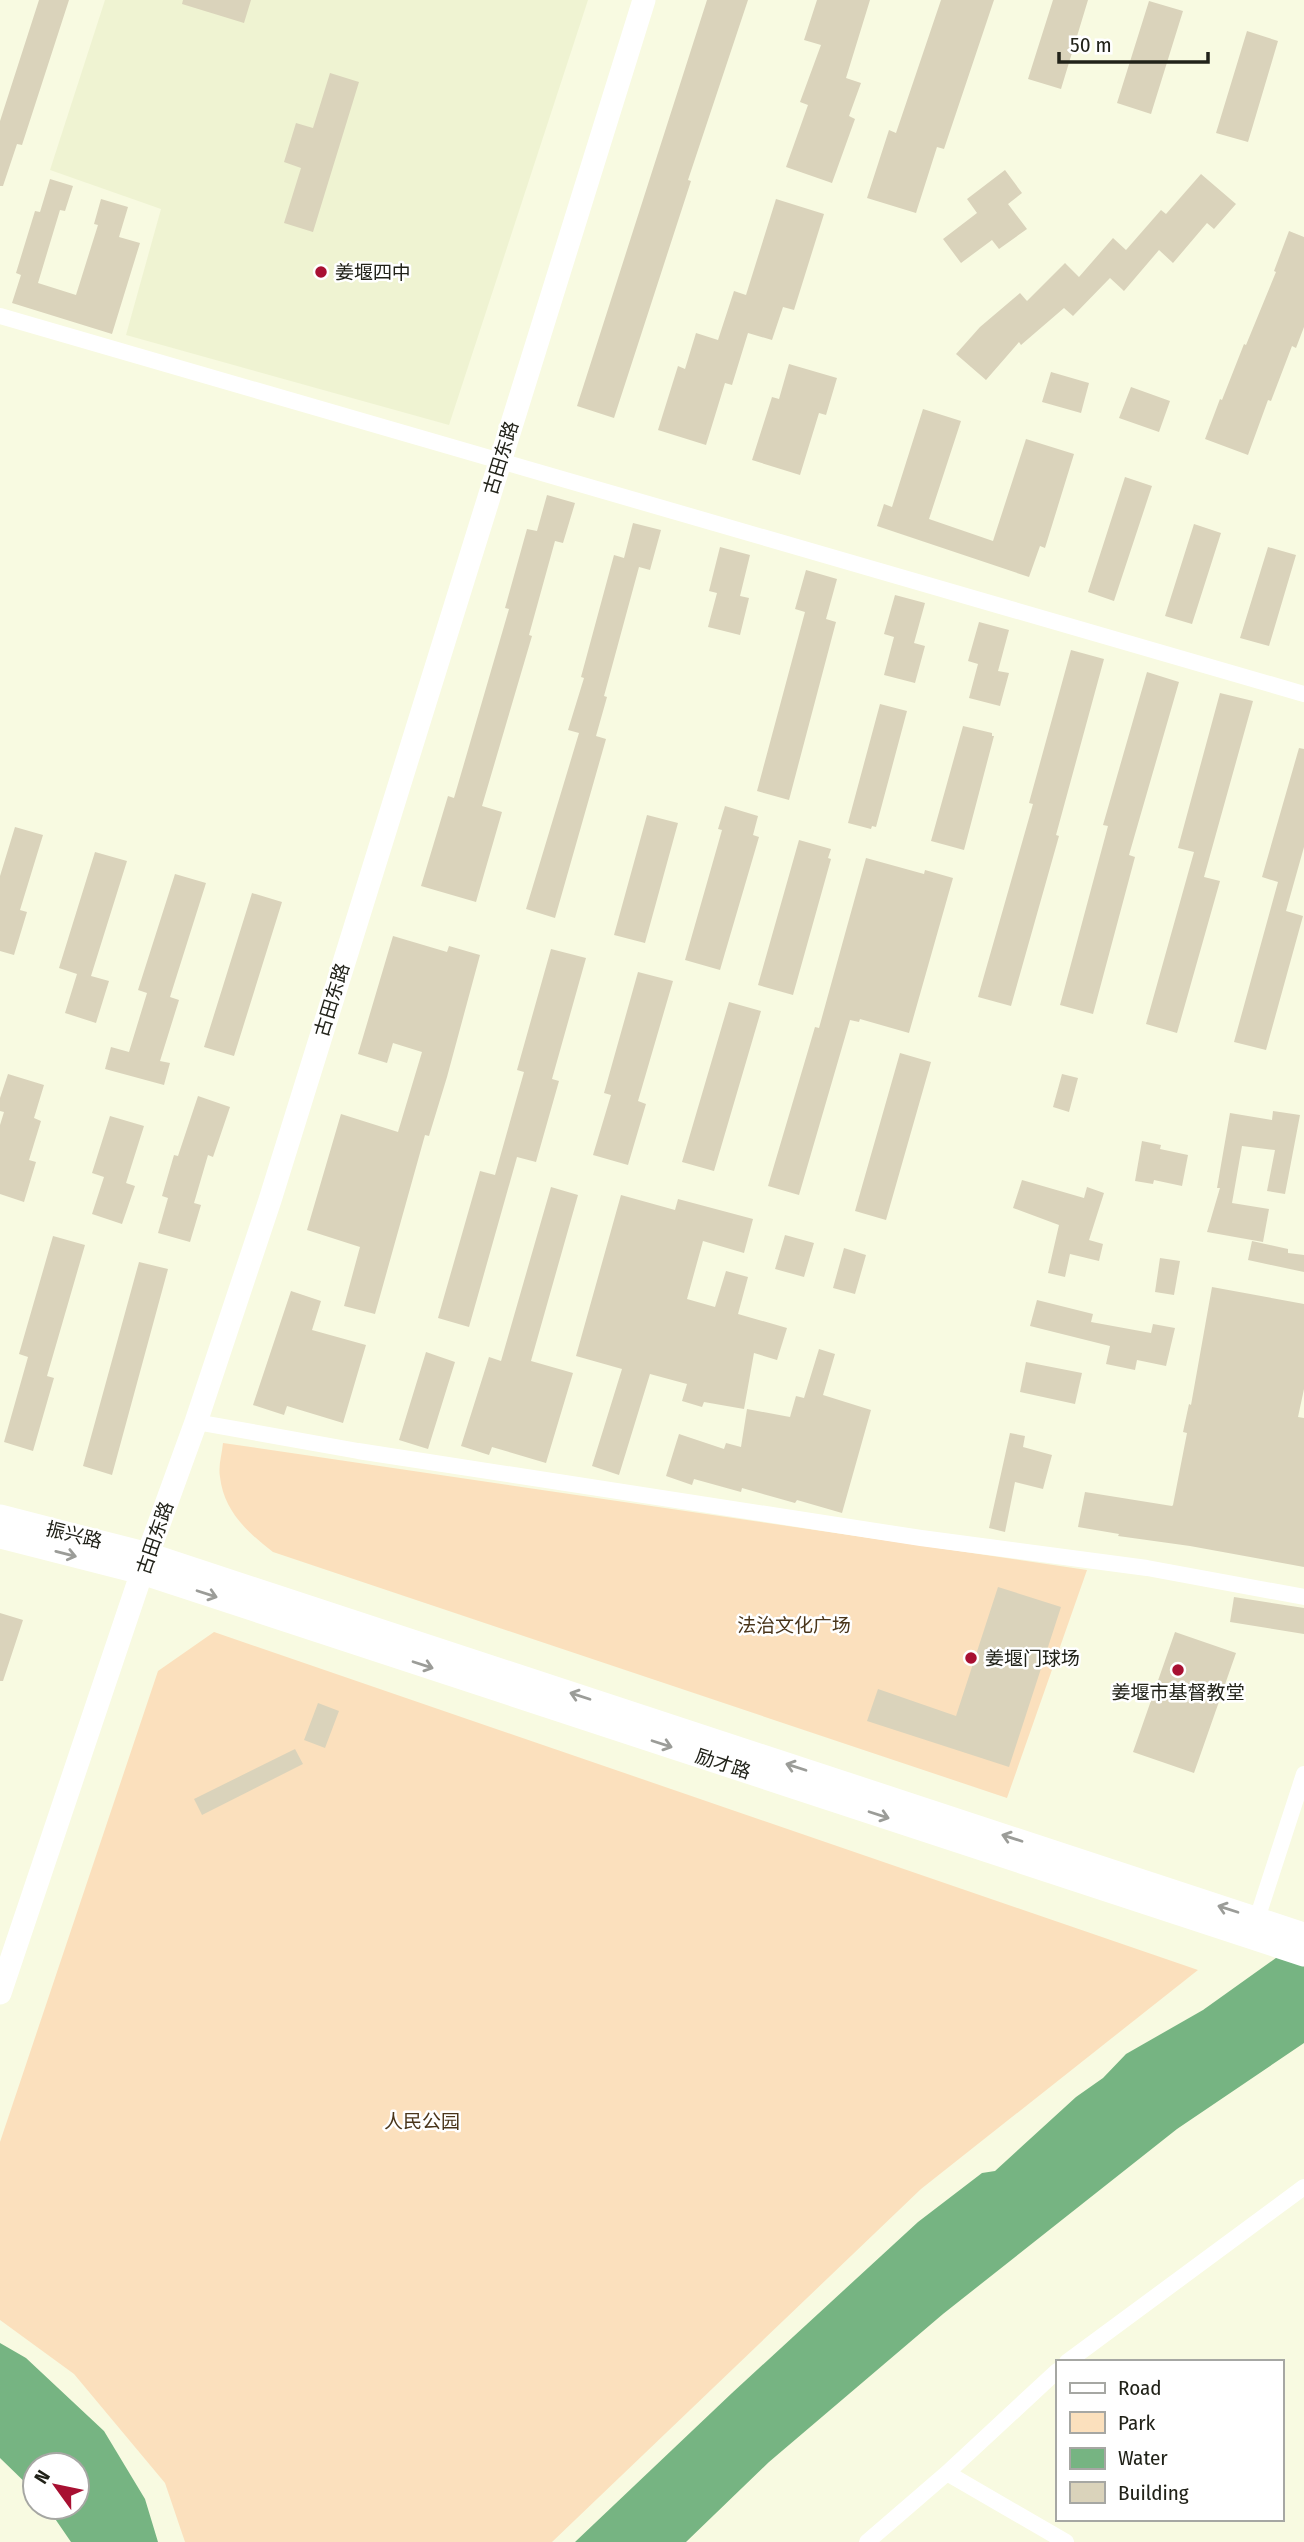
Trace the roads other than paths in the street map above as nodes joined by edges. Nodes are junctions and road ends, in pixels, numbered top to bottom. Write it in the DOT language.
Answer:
graph roads {
  1 [pos="644,0"];
  2 [pos="0,316"];
  3 [pos="500,461"];
  4 [pos="1304,694"];
  5 [pos="196,1422"];
  6 [pos="0,1516"];
  7 [pos="0,1537"];
  8 [pos="145,1563"];
  9 [pos="1304,1597"];
  10 [pos="1304,1774"];
  11 [pos="1254,1928"];
  12 [pos="1291,1937"];
  13 [pos="1304,1955"];
  14 [pos="0,1993"];
  15 [pos="1304,2187"];
  16 [pos="1070,2360"];
  17 [pos="1056,2372"];
  18 [pos="947,2473"];
  19 [pos="867,2542"];
  20 [pos="1066,2542"];
  1 -- 3 [label="street, 古田东路"];
  2 -- 3 [label="street"];
  3 -- 4 [label="street"];
  3 -- 5 [label="street, 古田东路"];
  5 -- 8 [label="street, 古田东路"];
  5 -- 9 [label="street"];
  6 -- 8 [label="street, 振兴路"];
  7 -- 8 [label="street, 振兴路, one-way"];
  8 -- 11 [label="street, 励才路"];
  8 -- 14 [label="street, 古田东路"];
  10 -- 11 [label="street"];
  11 -- 12 [label="street, 励才路"];
  12 -- 13 [label="street, 励才路"];
  15 -- 16 [label="street"];
  17 -- 18 [label="street"];
  18 -- 19 [label="street"];
  18 -- 20 [label="street"];
}
